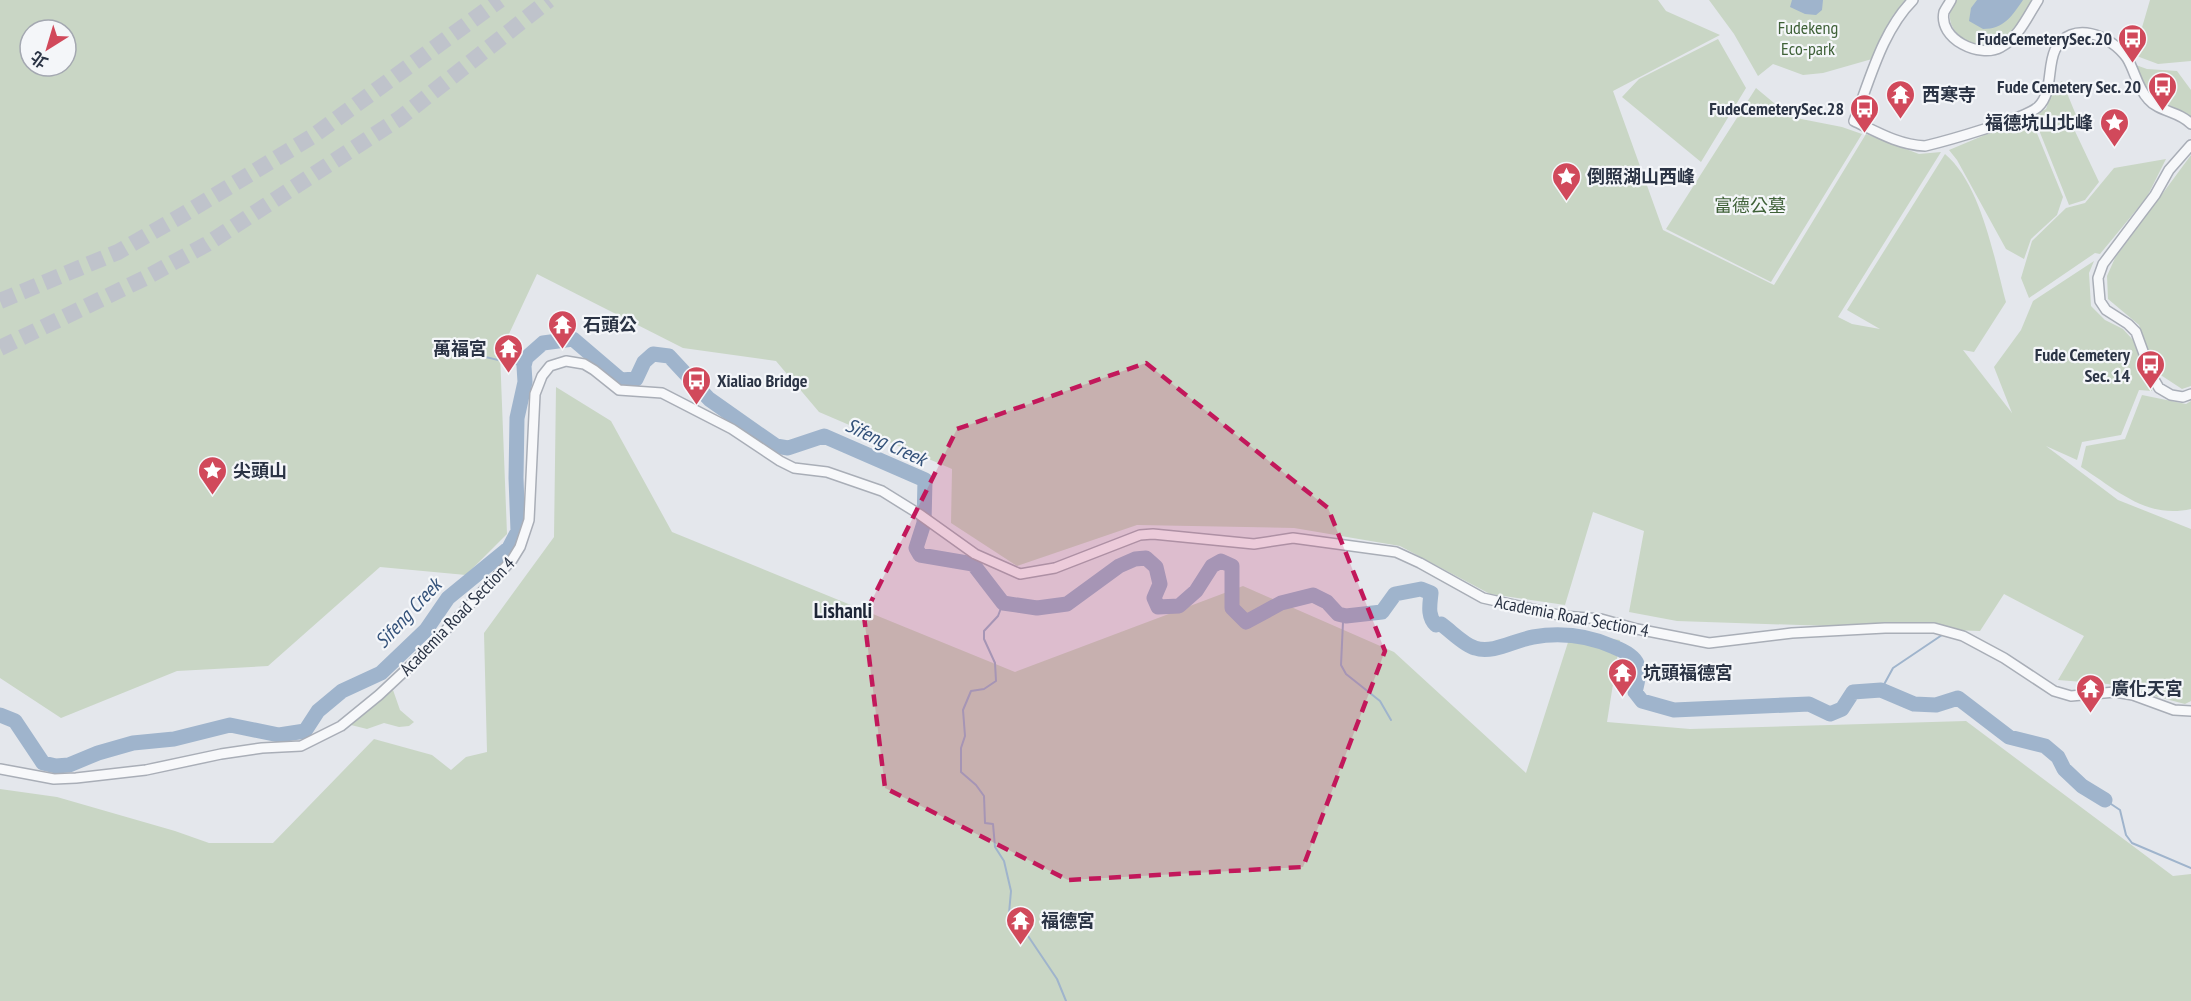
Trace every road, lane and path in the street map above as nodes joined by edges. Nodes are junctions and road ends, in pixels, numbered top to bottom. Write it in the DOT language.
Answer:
graph roads {
  1 [pos="1913,0"];
  2 [pos="1951,0"];
  3 [pos="2038,0"];
  4 [pos="2191,124"];
  5 [pos="2191,145"];
  6 [pos="2191,394"];
  7 [pos="2191,711"];
  8 [pos="0,769"];
  1 -- 4 [label="street"];
  2 -- 3 [label="street"];
  5 -- 6 [label="street"];
  7 -- 8 [label="street, Academia Road Section 4"];
}
